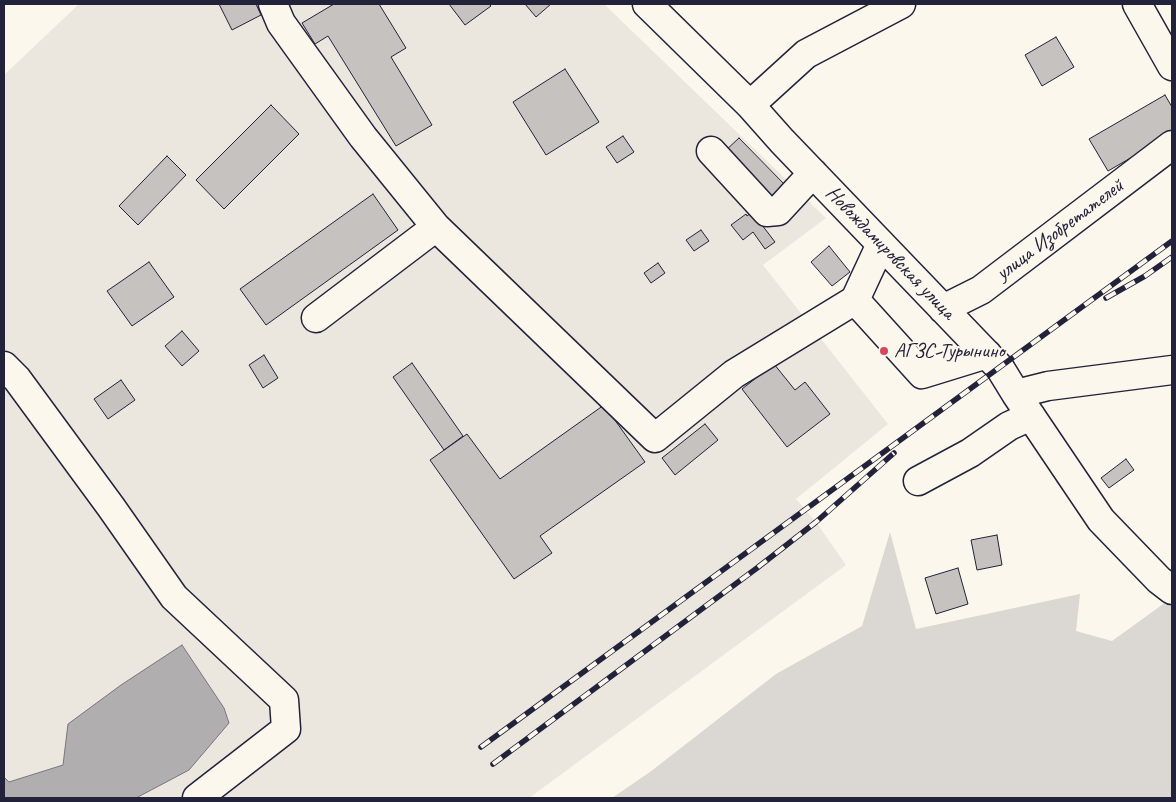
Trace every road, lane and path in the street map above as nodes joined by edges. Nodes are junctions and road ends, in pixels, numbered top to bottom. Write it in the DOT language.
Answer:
graph roads {
  1 [pos="273,4"];
  2 [pos="647,4"];
  3 [pos="901,4"];
  4 [pos="1137,4"];
  5 [pos="1172,66"];
  6 [pos="750,105"];
  7 [pos="1172,145"];
  8 [pos="711,151"];
  9 [pos="813,173"];
  10 [pos="436,227"];
  11 [pos="881,244"];
  12 [pos="855,300"];
  13 [pos="944,309"];
  14 [pos="316,318"];
  15 [pos="987,354"];
  16 [pos="4,366"];
  17 [pos="1172,370"];
  18 [pos="1016,394"];
  19 [pos="1031,416"];
  20 [pos="918,481"];
  21 [pos="1172,590"];
  22 [pos="197,798"];
  1 -- 10 [label="street"];
  2 -- 6 [label="street, Новождамировская улица"];
  3 -- 6 [label="street"];
  4 -- 5 [label="street"];
  6 -- 9 [label="street, Новождамировская улица"];
  7 -- 13 [label="street, улица Изобретателей"];
  8 -- 9 [label="street"];
  9 -- 11 [label="street, Новождамировская улица"];
  10 -- 12 [label="street"];
  10 -- 14 [label="street"];
  11 -- 12 [label="street"];
  11 -- 13 [label="street, Новождамировская улица"];
  12 -- 15 [label="street"];
  13 -- 15 [label="street, Новождамировская улица"];
  15 -- 18 [label="street, Новождамировская улица"];
  16 -- 22 [label="street"];
  17 -- 18 [label="street"];
  18 -- 19 [label="street, Новождамировская улица"];
  19 -- 20 [label="street"];
  19 -- 21 [label="street, Новождамировская улица"];
}
